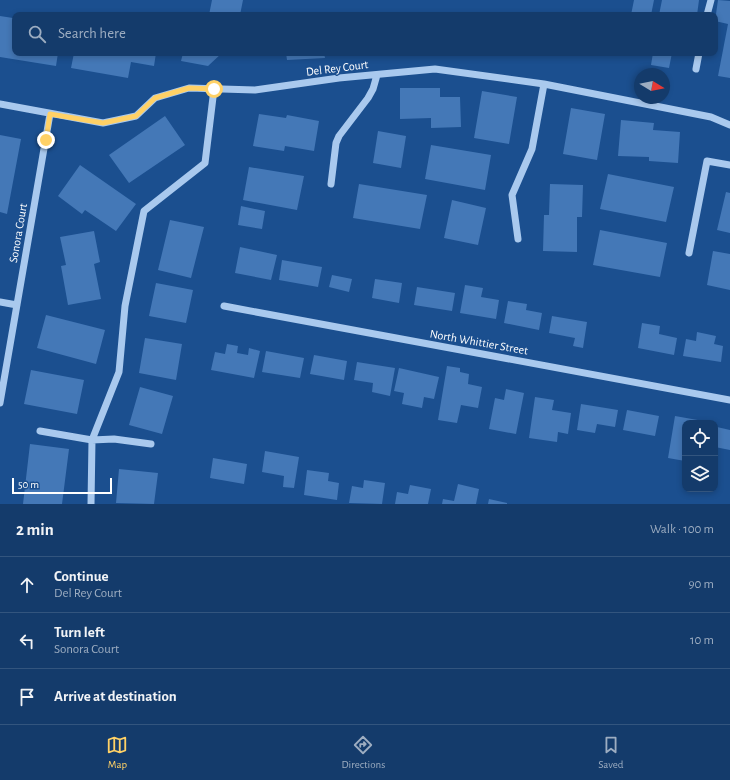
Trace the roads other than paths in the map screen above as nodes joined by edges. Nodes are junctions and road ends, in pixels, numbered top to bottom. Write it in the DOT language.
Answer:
graph roads {
  1 [pos="711,0"];
  2 [pos="707,12"];
  3 [pos="698,56"];
  4 [pos="696,69"];
  5 [pos="376,75"];
  6 [pos="544,84"];
  7 [pos="214,89"];
  8 [pos="0,104"];
  9 [pos="50,114"];
  10 [pos="730,125"];
  11 [pos="730,165"];
  12 [pos="331,184"];
  13 [pos="518,239"];
  14 [pos="689,253"];
  15 [pos="0,302"];
  16 [pos="17,305"];
  17 [pos="224,306"];
  18 [pos="730,400"];
  19 [pos="0,403"];
  20 [pos="40,431"];
  21 [pos="92,440"];
  22 [pos="151,444"];
  23 [pos="91,504"];
  1 -- 2 [label="street"];
  3 -- 4 [label="street"];
  5 -- 6 [label="street, Del Rey Court"];
  5 -- 7 [label="street, Del Rey Court"];
  5 -- 12 [label="street"];
  6 -- 10 [label="street, Del Rey Court"];
  6 -- 13 [label="street"];
  7 -- 9 [label="street, Del Rey Court"];
  7 -- 21 [label="street"];
  8 -- 9 [label="street, Del Rey Court"];
  9 -- 16 [label="street, Sonora Court"];
  11 -- 14 [label="street"];
  15 -- 16 [label="street"];
  16 -- 19 [label="street, Sonora Court"];
  17 -- 18 [label="street, North Whittier Street"];
  20 -- 21 [label="street"];
  21 -- 22 [label="street"];
  21 -- 23 [label="street"];
}
